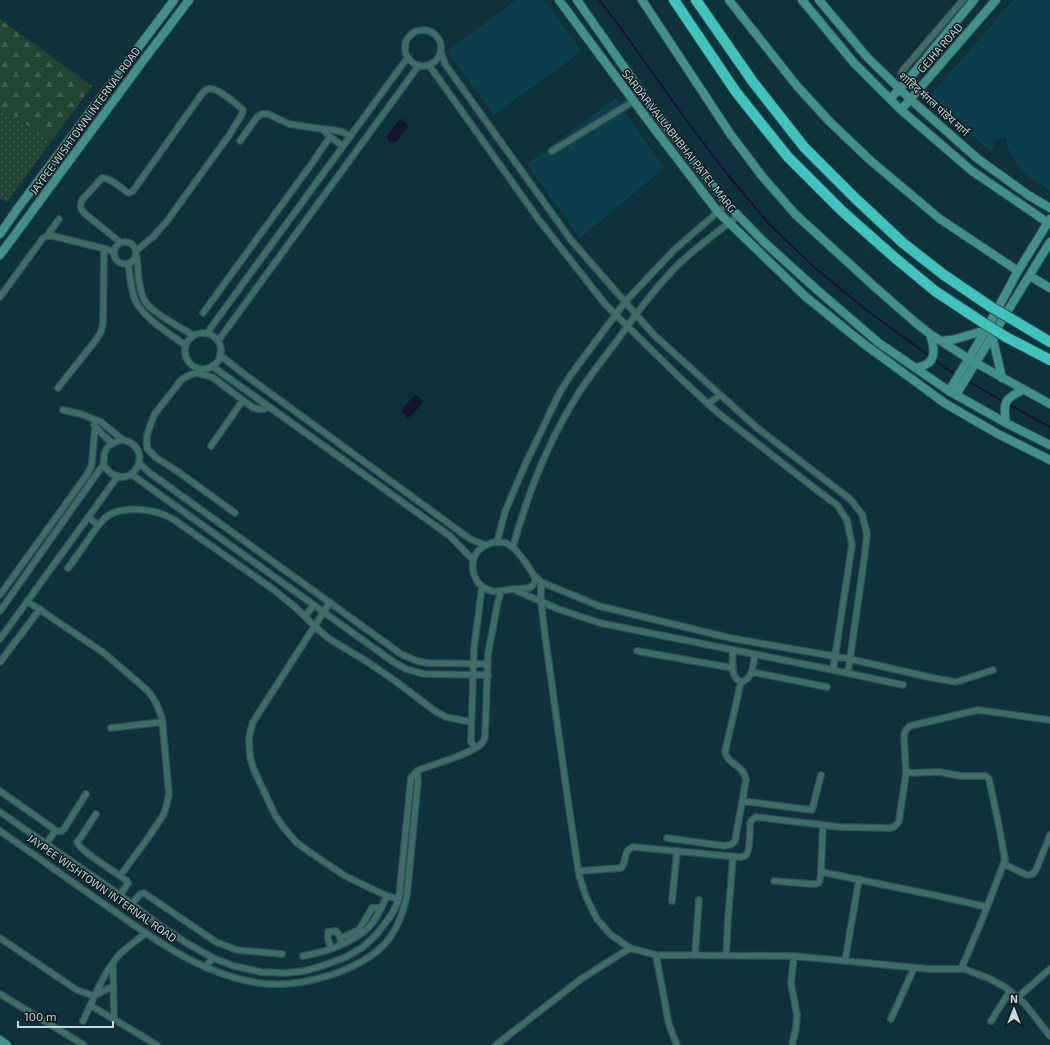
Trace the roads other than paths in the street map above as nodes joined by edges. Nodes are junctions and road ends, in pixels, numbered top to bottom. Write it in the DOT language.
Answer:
graph roads {
  1 [pos="174,0"];
  2 [pos="189,0"];
  3 [pos="559,0"];
  4 [pos="577,0"];
  5 [pos="642,0"];
  6 [pos="674,0"];
  7 [pos="696,0"];
  8 [pos="729,0"];
  9 [pos="802,0"];
  10 [pos="819,0"];
  11 [pos="963,0"];
  12 [pos="974,0"];
  13 [pos="996,0"];
  14 [pos="441,52"];
  15 [pos="408,57"];
  16 [pos="419,65"];
  17 [pos="429,65"];
  18 [pos="906,81"];
  19 [pos="900,88"];
  20 [pos="890,99"];
  21 [pos="911,100"];
  22 [pos="634,101"];
  23 [pos="901,110"];
  24 [pos="322,129"];
  25 [pos="350,136"];
  26 [pos="330,137"];
  27 [pos="240,141"];
  28 [pos="343,146"];
  29 [pos="552,151"];
  30 [pos="727,204"];
  31 [pos="1050,208"];
  32 [pos="718,212"];
  33 [pos="738,216"];
  34 [pos="59,219"];
  35 [pos="1049,222"];
  36 [pos="729,223"];
  37 [pos="0,234"];
  38 [pos="47,236"];
  39 [pos="120,242"];
  40 [pos="1050,242"];
  41 [pos="106,249"];
  42 [pos="113,252"];
  43 [pos="136,253"];
  44 [pos="0,256"];
  45 [pos="128,264"];
  46 [pos="1018,271"];
  47 [pos="1030,276"];
  48 [pos="1050,288"];
  49 [pos="0,297"];
  50 [pos="625,302"];
  51 [pos="203,313"];
  52 [pos="616,314"];
  53 [pos="636,314"];
  54 [pos="627,326"];
  55 [pos="987,329"];
  56 [pos="207,333"];
  57 [pos="930,334"];
  58 [pos="193,335"];
  59 [pos="218,341"];
  60 [pos="942,341"];
  61 [pos="1050,342"];
  62 [pos="185,345"];
  63 [pos="220,355"];
  64 [pos="1050,360"];
  65 [pos="972,361"];
  66 [pos="212,366"];
  67 [pos="915,368"];
  68 [pos="1002,378"];
  69 [pos="58,388"];
  70 [pos="1023,390"];
  71 [pos="952,393"];
  72 [pos="720,394"];
  73 [pos="242,400"];
  74 [pos="708,404"];
  75 [pos="1050,404"];
  76 [pos="269,407"];
  77 [pos="64,410"];
  78 [pos="93,419"];
  79 [pos="1006,423"];
  80 [pos="94,427"];
  81 [pos="122,440"];
  82 [pos="112,443"];
  83 [pos="1050,444"];
  84 [pos="211,446"];
  85 [pos="1050,460"];
  86 [pos="139,463"];
  87 [pos="103,465"];
  88 [pos="131,474"];
  89 [pos="118,476"];
  90 [pos="235,513"];
  91 [pos="88,517"];
  92 [pos="98,524"];
  93 [pos="497,542"];
  94 [pos="485,545"];
  95 [pos="513,547"];
  96 [pos="473,560"];
  97 [pos="68,568"];
  98 [pos="534,576"];
  99 [pos="541,582"];
  100 [pos="482,586"];
  101 [pos="514,589"];
  102 [pos="501,591"];
  103 [pos="0,595"];
  104 [pos="27,601"];
  105 [pos="330,602"];
  106 [pos="541,602"];
  107 [pos="314,605"];
  108 [pos="40,609"];
  109 [pos="0,611"];
  110 [pos="324,612"];
  111 [pos="305,616"];
  112 [pos="315,626"];
  113 [pos="0,639"];
  114 [pos="733,650"];
  115 [pos="637,651"];
  116 [pos="755,654"];
  117 [pos="835,657"];
  118 [pos="850,659"];
  119 [pos="0,662"];
  120 [pos="473,663"];
  121 [pos="488,664"];
  122 [pos="733,668"];
  123 [pos="833,670"];
  124 [pos="993,670"];
  125 [pos="752,672"];
  126 [pos="848,673"];
  127 [pos="473,675"];
  128 [pos="488,675"];
  129 [pos="741,682"];
  130 [pos="903,685"];
  131 [pos="827,687"];
  132 [pos="1050,720"];
  133 [pos="162,722"];
  134 [pos="471,722"];
  135 [pos="111,728"];
  136 [pos="476,748"];
  137 [pos="417,771"];
  138 [pos="906,773"];
  139 [pos="821,775"];
  140 [pos="0,791"];
  141 [pos="86,794"];
  142 [pos="742,801"];
  143 [pos="0,812"];
  144 [pos="96,814"];
  145 [pos="823,824"];
  146 [pos="0,831"];
  147 [pos="55,831"];
  148 [pos="1050,835"];
  149 [pos="667,838"];
  150 [pos="46,844"];
  151 [pos="677,851"];
  152 [pos="733,857"];
  153 [pos="1004,864"];
  154 [pos="579,871"];
  155 [pos="821,872"];
  156 [pos="120,876"];
  157 [pos="859,880"];
  158 [pos="774,881"];
  159 [pos="120,895"];
  160 [pos="387,896"];
  161 [pos="399,899"];
  162 [pos="699,900"];
  163 [pos="672,901"];
  164 [pos="132,904"];
  165 [pos="987,907"];
  166 [pos="380,908"];
  167 [pos="146,933"];
  168 [pos="345,936"];
  169 [pos="0,938"];
  170 [pos="342,943"];
  171 [pos="331,948"];
  172 [pos="630,948"];
  173 [pos="282,954"];
  174 [pos="656,955"];
  175 [pos="695,955"];
  176 [pos="726,955"];
  177 [pos="303,956"];
  178 [pos="794,956"];
  179 [pos="213,958"];
  180 [pos="845,961"];
  181 [pos="112,964"];
  182 [pos="205,967"];
  183 [pos="914,968"];
  184 [pos="961,969"];
  185 [pos="1050,969"];
  186 [pos="113,986"];
  187 [pos="1010,991"];
  188 [pos="0,994"];
  189 [pos="94,996"];
  190 [pos="1018,998"];
  191 [pos="90,1005"];
  192 [pos="114,1019"];
  193 [pos="890,1019"];
  194 [pos="83,1021"];
  195 [pos="991,1021"];
  196 [pos="1050,1035"];
  197 [pos="0,1040"];
  198 [pos="8,1045"];
  199 [pos="84,1045"];
  200 [pos="157,1045"];
  201 [pos="496,1045"];
  202 [pos="677,1045"];
  203 [pos="792,1045"];
  1 -- 37 [label="street, JAYPEE WISHTOWN INTERNAL ROAD"];
  2 -- 44 [label="street, JAYPEE WISHTOWN INTERNAL ROAD"];
  3 -- 22 [label="street, SARDAR VALLABHBHAI PATEL MARG"];
  4 -- 30 [label="street, SARDAR VALLABHBHAI PATEL MARG"];
  5 -- 57 [label="street"];
  6 -- 55 [label="highway"];
  7 -- 61 [label="highway, bridge"];
  8 -- 46 [label="street"];
  9 -- 20 [label="street"];
  10 -- 19 [label="street, शाहिद मंगल पांडेय मार्ग"];
  11 -- 18 [label="street"];
  12 -- 18 [label="street, GEJHA ROAD"];
  13 -- 21 [label="street, GEJHA ROAD"];
  14 -- 15 [label="street"];
  14 -- 17 [label="street"];
  14 -- 50 [label="street"];
  15 -- 16 [label="street"];
  15 -- 25 [label="street"];
  16 -- 17 [label="street"];
  16 -- 59 [label="street"];
  17 -- 52 [label="street"];
  18 -- 19 [label="street, GEJHA ROAD"];
  19 -- 20 [label="street, GEJHA ROAD"];
  19 -- 21 [label="street, शाहिद मंगल पांडेय मार्ग"];
  20 -- 23 [label="street"];
  21 -- 23 [label="street, GEJHA ROAD"];
  21 -- 31 [label="street, शाहिद मंगल पांडेय मार्ग"];
  22 -- 29 [label="street"];
  22 -- 32 [label="street, SARDAR VALLABHBHAI PATEL MARG"];
  23 -- 35 [label="street"];
  24 -- 25 [label="street"];
  24 -- 26 [label="street"];
  24 -- 27 [label="street"];
  25 -- 28 [label="street"];
  26 -- 28 [label="street"];
  26 -- 51 [label="street"];
  28 -- 56 [label="street"];
  30 -- 32 [label="street"];
  30 -- 33 [label="street, SARDAR VALLABHBHAI PATEL MARG"];
  32 -- 36 [label="street, SARDAR VALLABHBHAI PATEL MARG"];
  32 -- 50 [label="street"];
  33 -- 36 [label="street"];
  33 -- 67 [label="street, SARDAR VALLABHBHAI PATEL MARG"];
  34 -- 38 [label="street"];
  35 -- 46 [label="street"];
  36 -- 53 [label="street"];
  36 -- 85 [label="street, SARDAR VALLABHBHAI PATEL MARG"];
  38 -- 41 [label="street"];
  38 -- 49 [label="street"];
  39 -- 42 [label="street"];
  39 -- 43 [label="street"];
  39 -- 43 [label="street"];
  40 -- 47 [label="street"];
  41 -- 42 [label="street"];
  41 -- 69 [label="street"];
  42 -- 45 [label="street"];
  43 -- 45 [label="street"];
  43 -- 58 [label="street"];
  45 -- 62 [label="street"];
  46 -- 55 [label="street"];
  47 -- 48 [label="street"];
  47 -- 55 [label="street"];
  50 -- 52 [label="street"];
  50 -- 53 [label="street"];
  52 -- 54 [label="street"];
  52 -- 93 [label="street"];
  53 -- 54 [label="street"];
  53 -- 72 [label="street"];
  54 -- 74 [label="street"];
  54 -- 95 [label="street"];
  55 -- 60 [label="street"];
  55 -- 64 [label="highway, bridge"];
  55 -- 65 [label="street"];
  55 -- 68 [label="street"];
  56 -- 58 [label="street"];
  56 -- 59 [label="street"];
  57 -- 60 [label="street"];
  57 -- 67 [label="street"];
  58 -- 62 [label="street"];
  59 -- 63 [label="street"];
  60 -- 65 [label="street"];
  62 -- 66 [label="street"];
  63 -- 66 [label="street"];
  63 -- 94 [label="street"];
  65 -- 68 [label="street"];
  65 -- 71 [label="street"];
  66 -- 76 [label="street"];
  67 -- 71 [label="street, SARDAR VALLABHBHAI PATEL MARG"];
  68 -- 70 [label="street"];
  70 -- 75 [label="street"];
  70 -- 79 [label="street"];
  71 -- 79 [label="street, SARDAR VALLABHBHAI PATEL MARG"];
  72 -- 74 [label="street"];
  72 -- 118 [label="street"];
  73 -- 76 [label="street"];
  73 -- 84 [label="street"];
  73 -- 90 [label="street"];
  74 -- 117 [label="street"];
  76 -- 96 [label="street"];
  77 -- 78 [label="street"];
  78 -- 80 [label="street"];
  78 -- 81 [label="street"];
  79 -- 83 [label="street, SARDAR VALLABHBHAI PATEL MARG"];
  80 -- 82 [label="street"];
  80 -- 103 [label="street"];
  81 -- 82 [label="street"];
  81 -- 86 [label="street"];
  82 -- 87 [label="street"];
  86 -- 88 [label="street"];
  86 -- 105 [label="street"];
  87 -- 89 [label="street"];
  87 -- 109 [label="street"];
  88 -- 89 [label="street"];
  88 -- 107 [label="street"];
  89 -- 91 [label="street"];
  91 -- 92 [label="street"];
  91 -- 104 [label="street"];
  92 -- 97 [label="street"];
  92 -- 111 [label="street"];
  93 -- 94 [label="street"];
  93 -- 95 [label="street"];
  94 -- 96 [label="street"];
  95 -- 98 [label="street"];
  96 -- 100 [label="street"];
  98 -- 99 [label="street"];
  98 -- 101 [label="street"];
  99 -- 106 [label="street"];
  99 -- 117 [label="street"];
  100 -- 102 [label="street"];
  100 -- 120 [label="street"];
  101 -- 102 [label="street"];
  101 -- 106 [label="street"];
  102 -- 121 [label="street"];
  104 -- 108 [label="street"];
  104 -- 113 [label="street"];
  105 -- 110 [label="street"];
  105 -- 120 [label="street"];
  106 -- 114 [label="street"];
  106 -- 154 [label="street"];
  107 -- 110 [label="street"];
  107 -- 111 [label="street"];
  108 -- 119 [label="street"];
  108 -- 133 [label="street"];
  110 -- 112 [label="street"];
  110 -- 127 [label="street"];
  111 -- 112 [label="street"];
  112 -- 134 [label="street"];
  112 -- 160 [label="street"];
  114 -- 116 [label="street"];
  114 -- 122 [label="street"];
  115 -- 122 [label="street"];
  116 -- 123 [label="street"];
  116 -- 125 [label="street"];
  117 -- 118 [label="street"];
  117 -- 123 [label="street"];
  118 -- 124 [label="street"];
  118 -- 126 [label="street"];
  120 -- 121 [label="street"];
  120 -- 127 [label="street"];
  121 -- 128 [label="street"];
  122 -- 129 [label="street"];
  123 -- 126 [label="street"];
  125 -- 129 [label="street"];
  125 -- 131 [label="street"];
  126 -- 130 [label="street"];
  127 -- 128 [label="street"];
  127 -- 134 [label="street"];
  128 -- 136 [label="street"];
  129 -- 142 [label="street"];
  132 -- 138 [label="street"];
  133 -- 135 [label="street"];
  133 -- 156 [label="street"];
  134 -- 136 [label="street"];
  136 -- 137 [label="street"];
  137 -- 161 [label="street, JAYPEE WISHTOWN INTERNAL ROAD"];
  137 -- 182 [label="street, JAYPEE WISHTOWN INTERNAL ROAD"];
  138 -- 145 [label="street"];
  138 -- 153 [label="street"];
  139 -- 142 [label="street"];
  140 -- 147 [label="street"];
  141 -- 147 [label="street"];
  142 -- 149 [label="street"];
  143 -- 150 [label="street, JAYPEE WISHTOWN INTERNAL ROAD"];
  144 -- 156 [label="street"];
  145 -- 152 [label="street"];
  145 -- 155 [label="street"];
  146 -- 167 [label="street, JAYPEE WISHTOWN INTERNAL ROAD"];
  147 -- 150 [label="street"];
  148 -- 153 [label="street"];
  150 -- 159 [label="street, JAYPEE WISHTOWN INTERNAL ROAD"];
  151 -- 152 [label="street"];
  151 -- 154 [label="street"];
  151 -- 163 [label="street"];
  152 -- 176 [label="street"];
  153 -- 165 [label="street"];
  154 -- 172 [label="street"];
  155 -- 157 [label="street"];
  155 -- 158 [label="street"];
  156 -- 159 [label="street"];
  157 -- 165 [label="street"];
  157 -- 180 [label="street"];
  159 -- 164 [label="street, JAYPEE WISHTOWN INTERNAL ROAD"];
  160 -- 161 [label="street"];
  160 -- 166 [label="street"];
  161 -- 179 [label="street, JAYPEE WISHTOWN INTERNAL ROAD"];
  162 -- 175 [label="street"];
  164 -- 173 [label="street"];
  164 -- 179 [label="street, JAYPEE WISHTOWN INTERNAL ROAD"];
  165 -- 184 [label="street"];
  166 -- 168 [label="street"];
  166 -- 170 [label="street"];
  167 -- 181 [label="street"];
  167 -- 182 [label="street, JAYPEE WISHTOWN INTERNAL ROAD"];
  169 -- 189 [label="street"];
  170 -- 171 [label="street"];
  170 -- 171 [label="street"];
  171 -- 177 [label="street"];
  172 -- 174 [label="street"];
  172 -- 201 [label="street"];
  174 -- 175 [label="street"];
  174 -- 202 [label="street"];
  175 -- 176 [label="street"];
  176 -- 178 [label="street"];
  178 -- 180 [label="street"];
  178 -- 203 [label="street"];
  179 -- 182 [label="street"];
  180 -- 183 [label="street"];
  181 -- 186 [label="street"];
  181 -- 189 [label="street"];
  183 -- 184 [label="street"];
  183 -- 193 [label="street"];
  184 -- 187 [label="street"];
  185 -- 190 [label="street"];
  186 -- 189 [label="street"];
  186 -- 192 [label="street"];
  187 -- 190 [label="street"];
  187 -- 195 [label="street"];
  188 -- 199 [label="street"];
  189 -- 191 [label="street"];
  190 -- 196 [label="street"];
  191 -- 192 [label="street"];
  191 -- 194 [label="street"];
  192 -- 200 [label="street"];
  197 -- 198 [label="street"];
}
